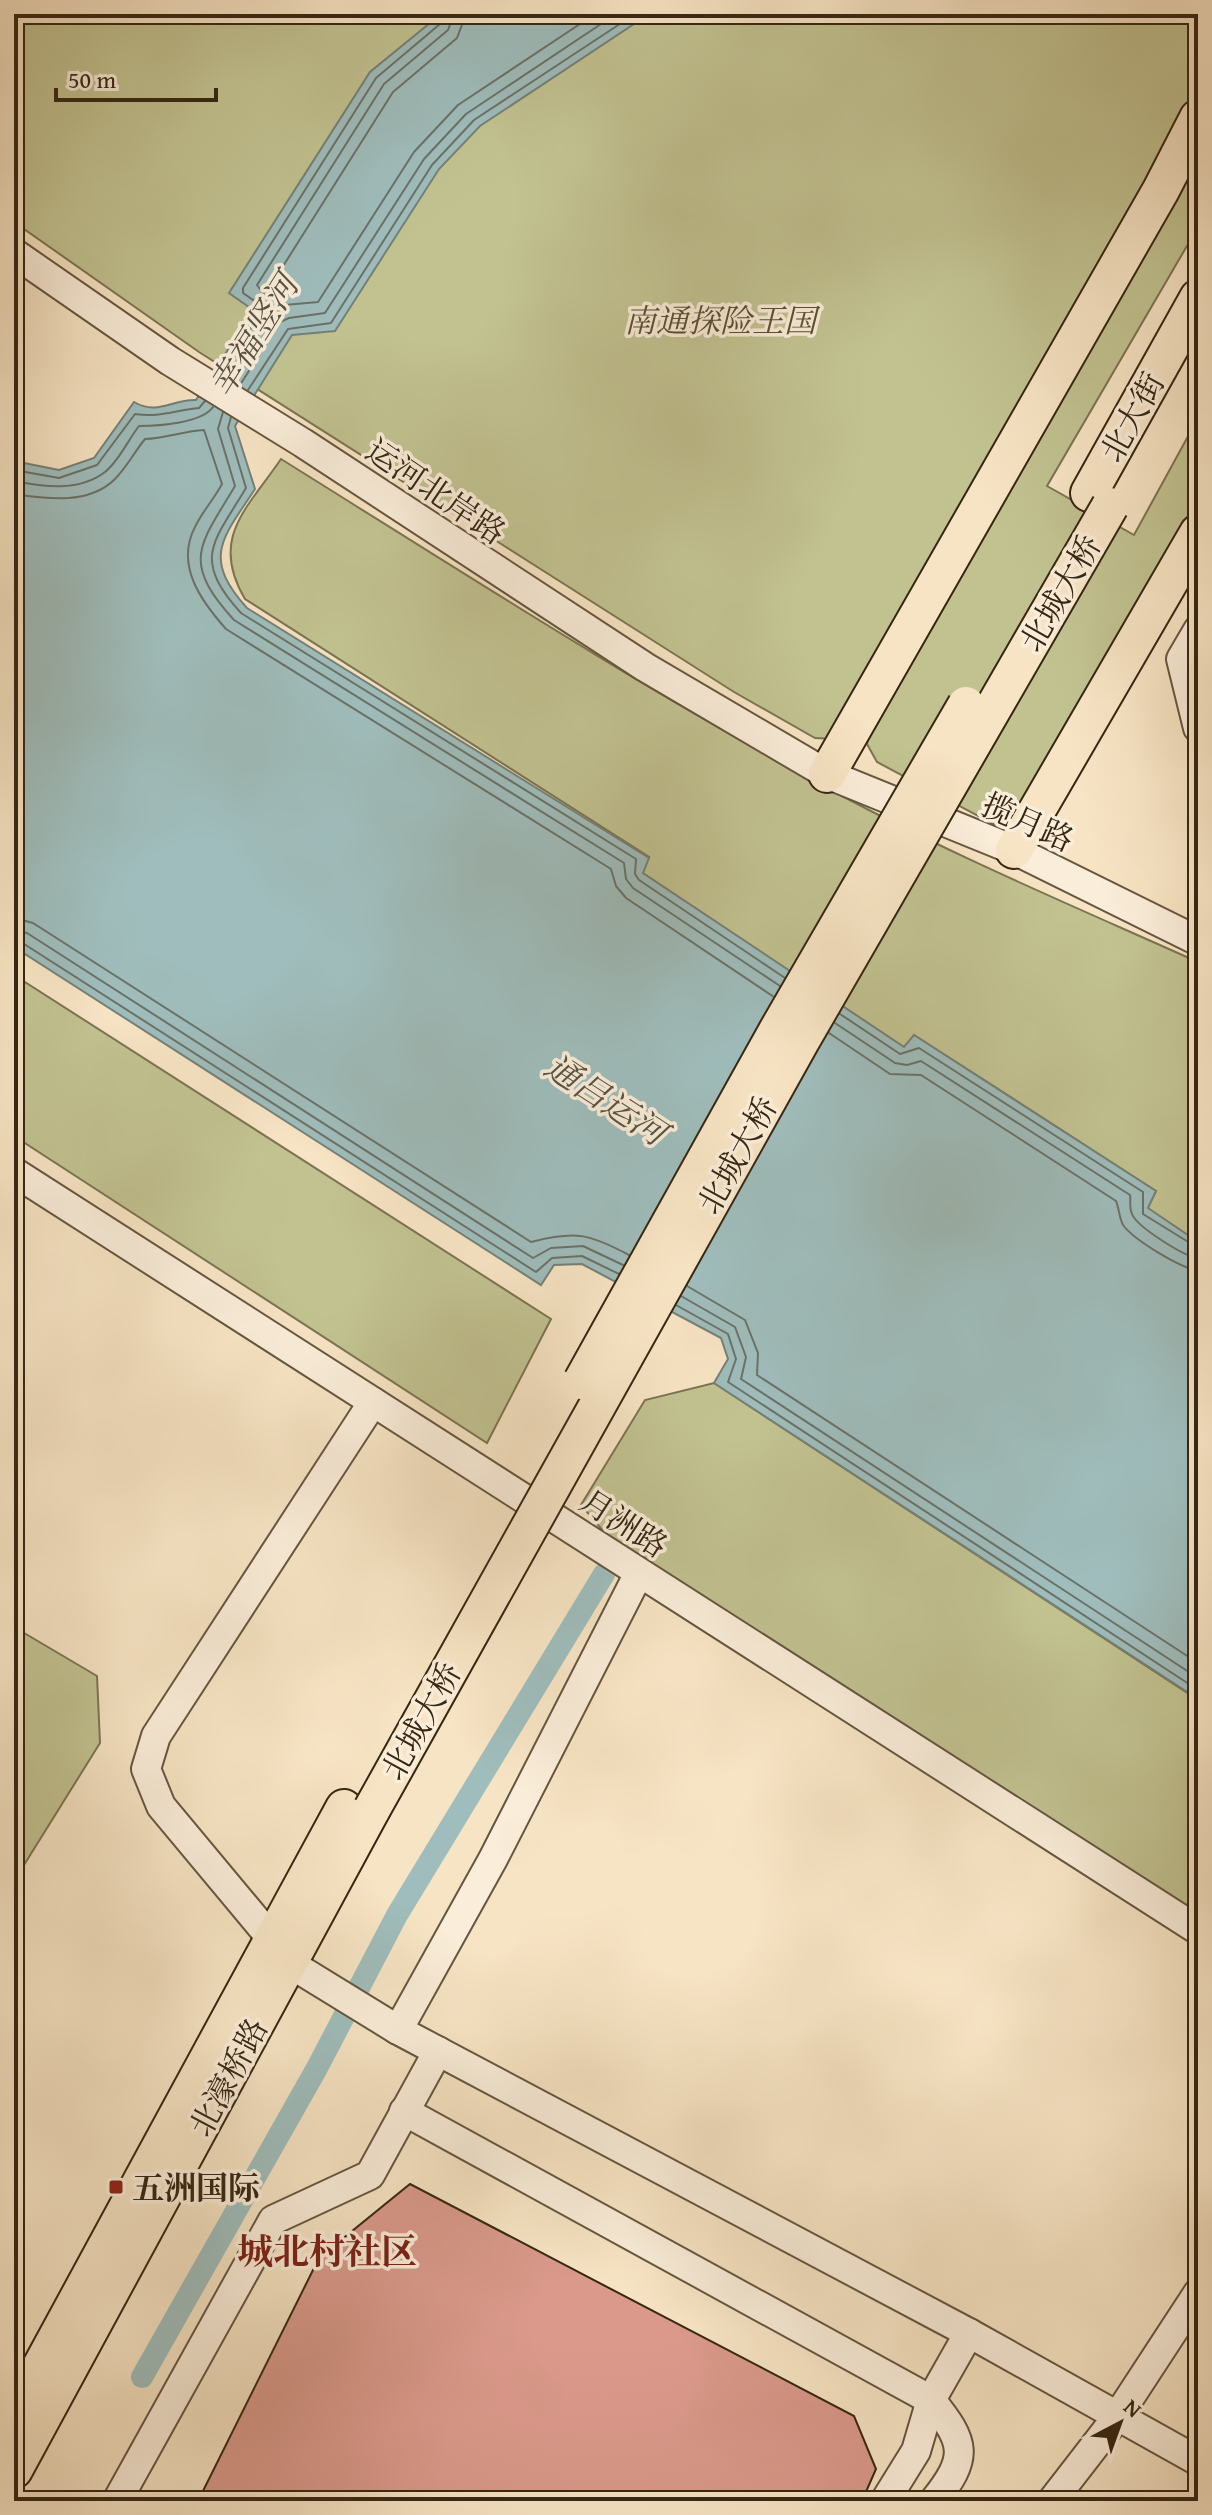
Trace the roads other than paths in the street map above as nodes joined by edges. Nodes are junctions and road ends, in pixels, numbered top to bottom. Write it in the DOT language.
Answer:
graph roads {
  1 [pos="1198,118"];
  2 [pos="14,253"];
  3 [pos="1198,298"];
  4 [pos="1198,349"];
  5 [pos="1100,499"];
  6 [pos="1198,533"];
  7 [pos="1198,630"];
  8 [pos="1198,728"];
  9 [pos="827,774"];
  10 [pos="1014,850"];
  11 [pos="1198,941"];
  12 [pos="14,1172"];
  13 [pos="373,1402"];
  14 [pos="639,1573"];
  15 [pos="361,1803"];
  16 [pos="1198,1930"];
  17 [pos="280,1951"];
  18 [pos="398,2030"];
  19 [pos="438,2051"];
  20 [pos="404,2111"];
  21 [pos="1198,2293"];
  22 [pos="969,2333"];
  23 [pos="931,2400"];
  24 [pos="14,2416"];
  25 [pos="1117,2417"];
  26 [pos="1198,2461"];
  27 [pos="14,2470"];
  28 [pos="117,2501"];
  29 [pos="885,2501"];
  30 [pos="934,2501"];
  31 [pos="1052,2501"];
  1 -- 9 [label="main road"];
  2 -- 9 [label="street, 运河北岸路"];
  3 -- 5 [label="main road, 北大街"];
  4 -- 5 [label="main road, 北大街"];
  5 -- 15 [label="main road, 北城大桥, bridge"];
  6 -- 10 [label="main road"];
  7 -- 8 [label="street"];
  9 -- 10 [label="street, 揽月路"];
  10 -- 11 [label="street, 揽月路"];
  12 -- 13 [label="street, 月洲路"];
  13 -- 14 [label="street, 月洲路"];
  13 -- 17 [label="street"];
  14 -- 16 [label="street, 月洲路"];
  14 -- 18 [label="street"];
  15 -- 17 [label="main road, 北濠桥路"];
  17 -- 18 [label="street"];
  17 -- 24 [label="main road, 北濠桥路"];
  17 -- 27 [label="main road, 北濠桥路"];
  18 -- 19 [label="street"];
  19 -- 20 [label="street"];
  19 -- 22 [label="street"];
  20 -- 23 [label="street"];
  20 -- 28 [label="street"];
  21 -- 25 [label="street"];
  22 -- 23 [label="street"];
  22 -- 25 [label="street"];
  23 -- 29 [label="street"];
  23 -- 30 [label="street"];
  25 -- 26 [label="street"];
  25 -- 31 [label="street"];
}
